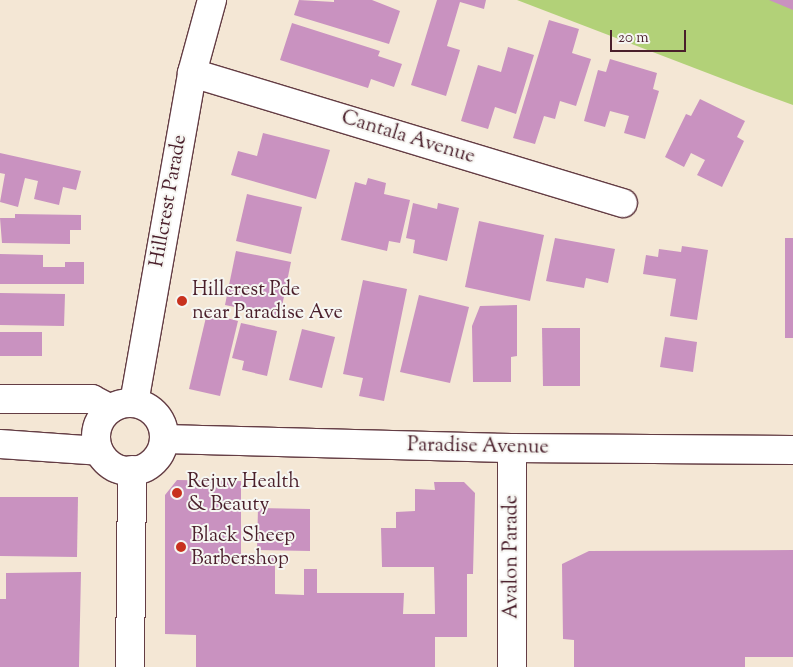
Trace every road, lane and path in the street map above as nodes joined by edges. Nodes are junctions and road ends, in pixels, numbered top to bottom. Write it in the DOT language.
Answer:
graph roads {
  1 [pos="212,0"];
  2 [pos="192,72"];
  3 [pos="623,203"];
  4 [pos="0,399"];
  5 [pos="123,406"];
  6 [pos="164,439"];
  7 [pos="0,444"];
  8 [pos="512,448"];
  9 [pos="793,450"];
  10 [pos="100,451"];
  11 [pos="132,470"];
  12 [pos="130,667"];
  13 [pos="512,667"];
  1 -- 2 [label="street, Hillcrest Parade"];
  2 -- 3 [label="street, Cantala Avenue"];
  2 -- 5 [label="street, Hillcrest Parade"];
  4 -- 5 [label="street"];
  5 -- 6 [label="street"];
  5 -- 10 [label="street"];
  6 -- 8 [label="street, Paradise Avenue"];
  6 -- 11 [label="street"];
  7 -- 10 [label="street"];
  8 -- 9 [label="street, Paradise Avenue"];
  8 -- 13 [label="street, Avalon Parade"];
  10 -- 11 [label="street"];
  11 -- 12 [label="street"];
}
